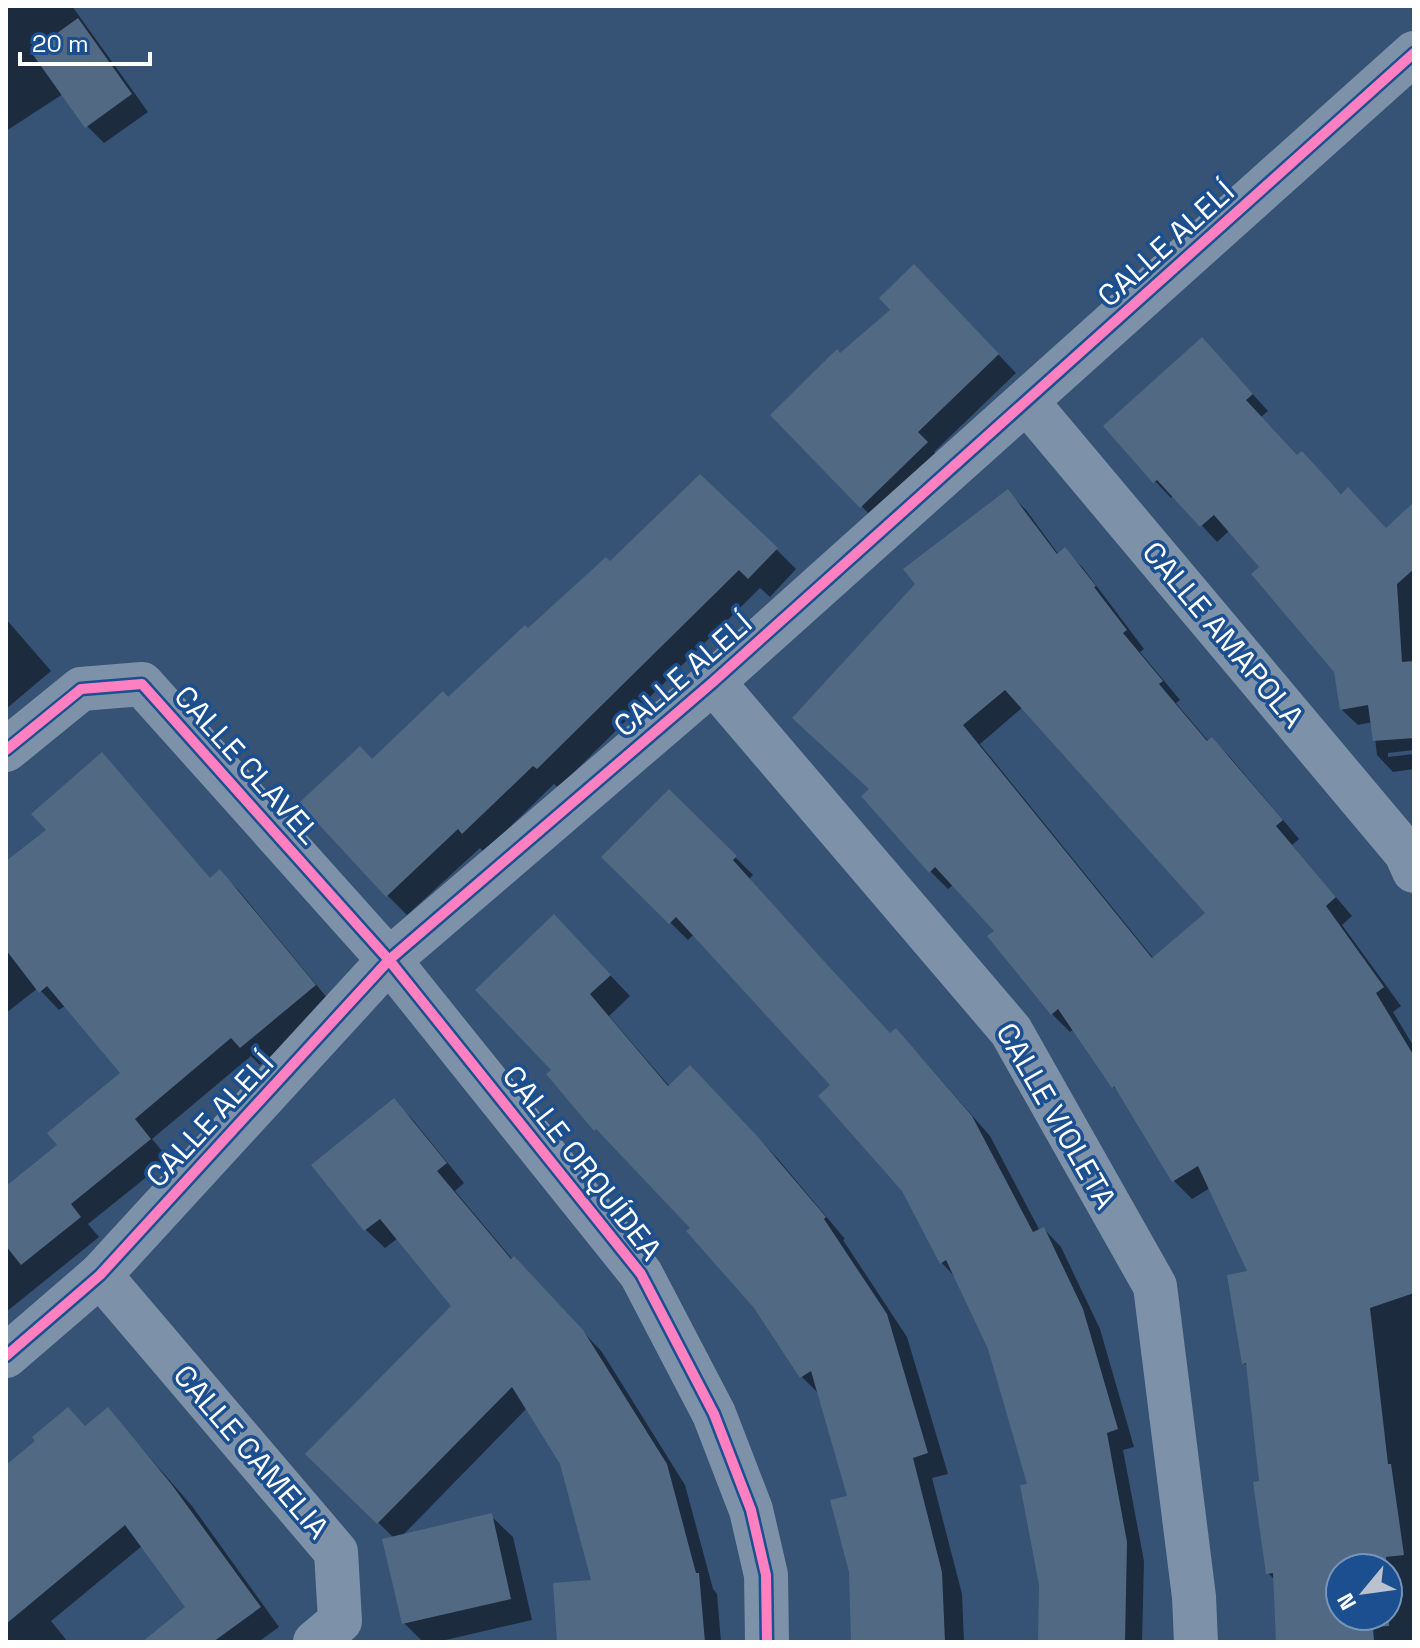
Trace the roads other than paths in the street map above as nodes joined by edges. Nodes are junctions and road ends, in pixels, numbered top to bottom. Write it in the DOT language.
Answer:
graph roads {
  1 [pos="1414,53"];
  2 [pos="1027,402"];
  3 [pos="713,682"];
  4 [pos="6,750"];
  5 [pos="1414,871"];
  6 [pos="389,960"];
  7 [pos="100,1275"];
  8 [pos="6,1356"];
  9 [pos="315,1642"];
  10 [pos="767,1642"];
  11 [pos="1196,1642"];
  1 -- 2 [label="street, CALLE ALELÍ"];
  2 -- 3 [label="street, CALLE ALELÍ"];
  2 -- 5 [label="street, CALLE AMAPOLA"];
  3 -- 6 [label="street, CALLE ALELÍ"];
  3 -- 11 [label="street, CALLE VIOLETA"];
  4 -- 6 [label="street, CALLE CLAVEL"];
  6 -- 7 [label="street, CALLE ALELÍ"];
  6 -- 10 [label="street, CALLE ORQUÍDEA"];
  7 -- 8 [label="street, CALLE ALELÍ"];
  7 -- 9 [label="street, CALLE CAMELIA"];
}
